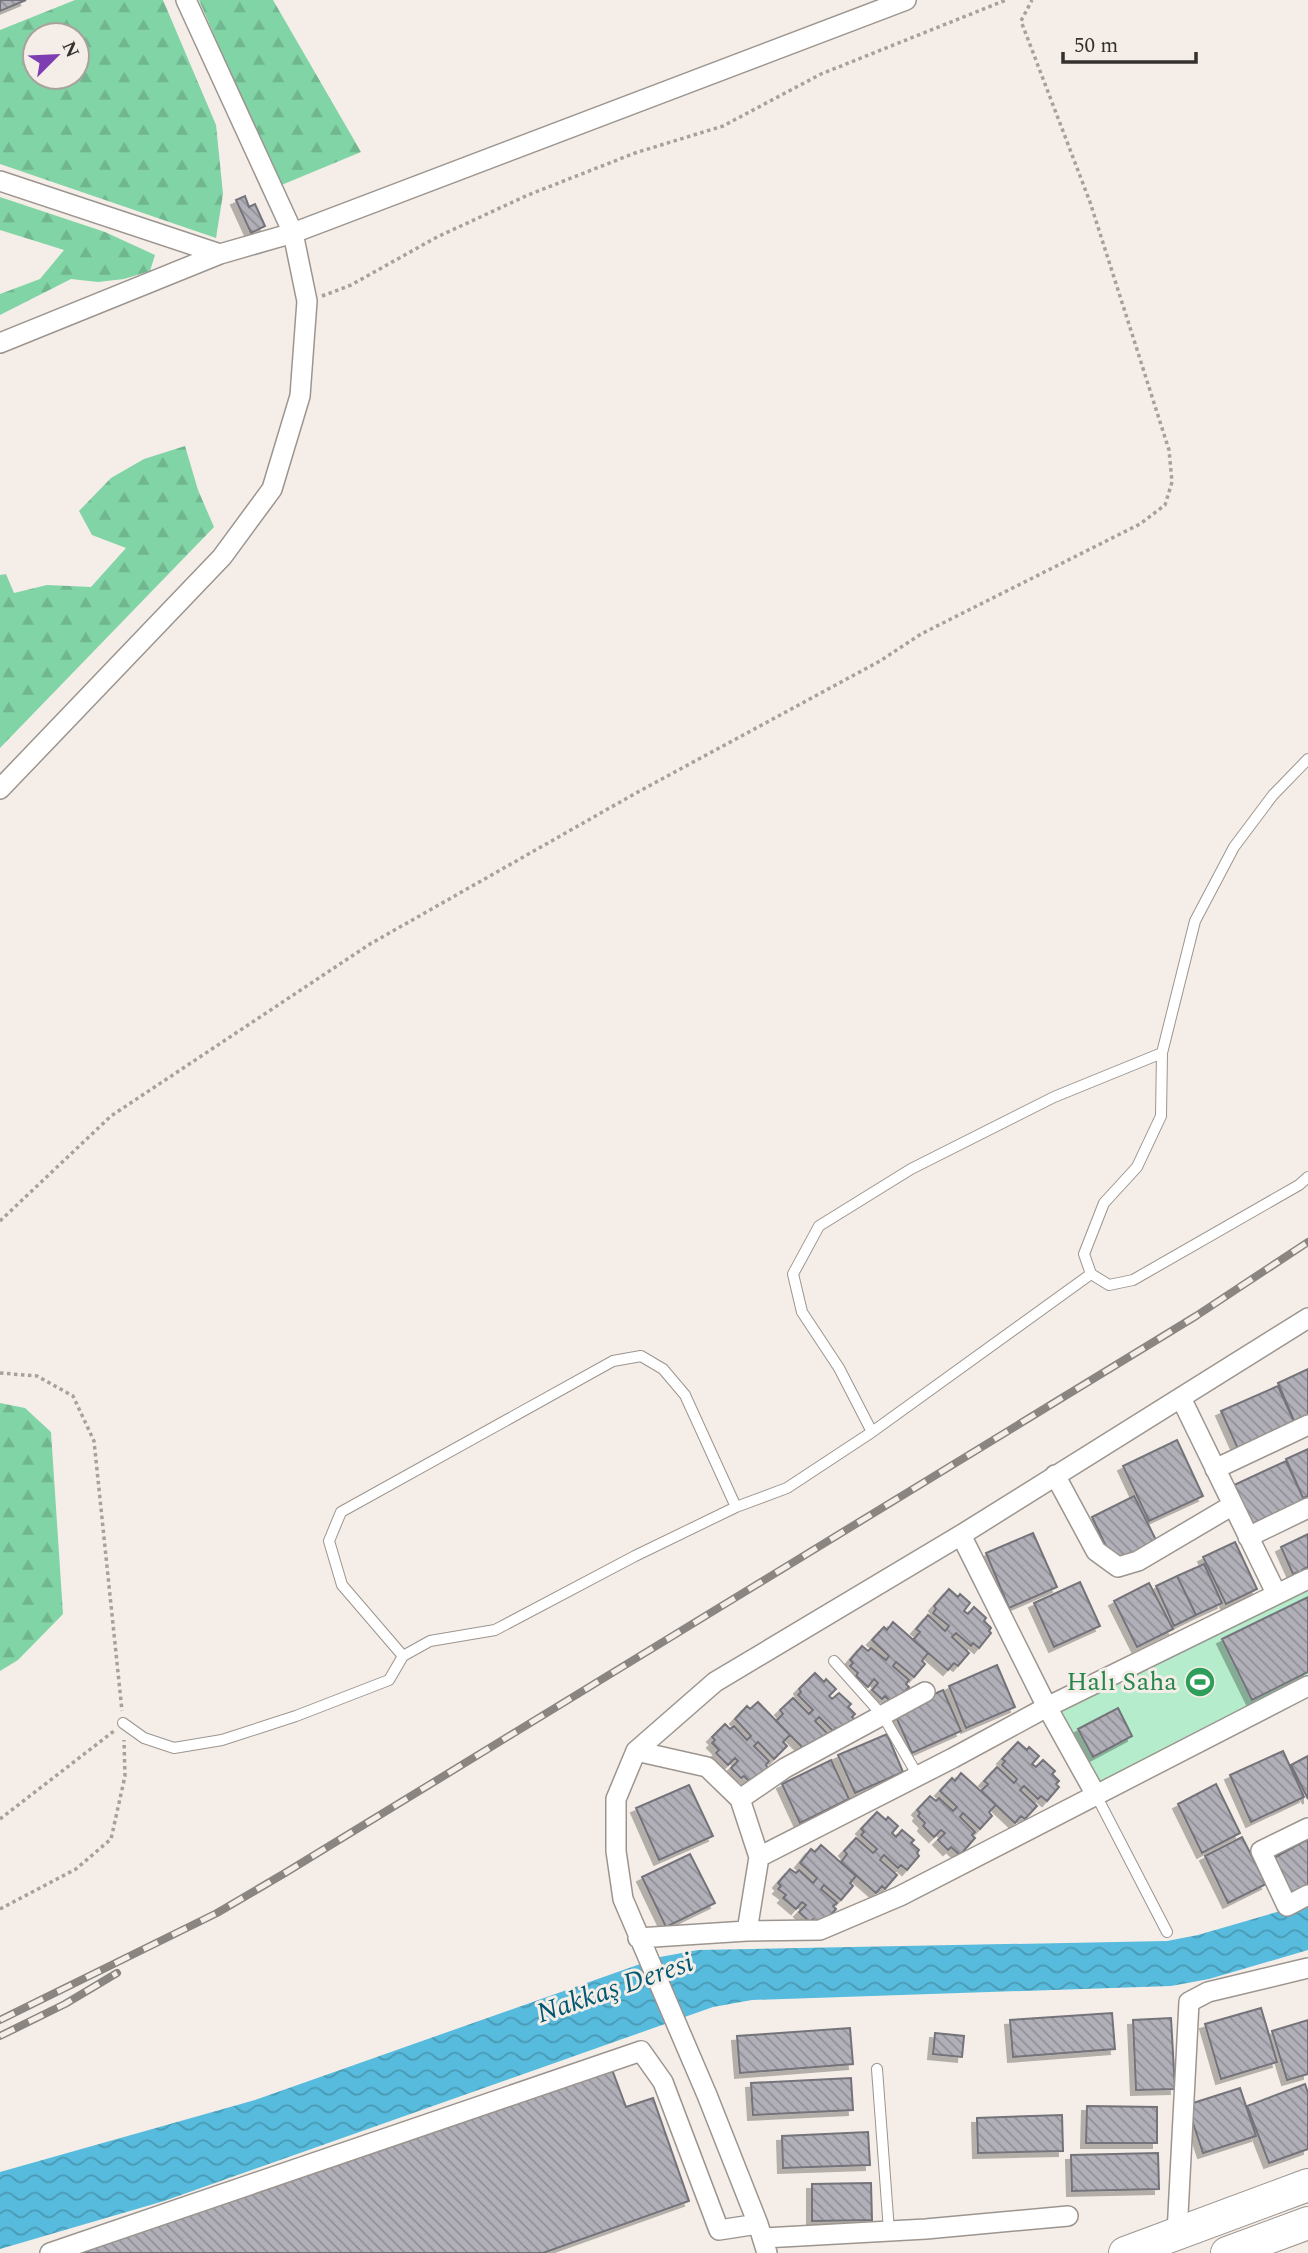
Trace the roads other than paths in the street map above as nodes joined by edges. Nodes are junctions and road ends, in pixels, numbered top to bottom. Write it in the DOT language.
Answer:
graph roads {
  1 [pos="186,0"];
  2 [pos="906,0"];
  3 [pos="0,181"];
  4 [pos="293,233"];
  5 [pos="220,254"];
  6 [pos="0,343"];
  7 [pos="1308,759"];
  8 [pos="0,789"];
  9 [pos="1163,1054"];
  10 [pos="1308,1177"];
  11 [pos="1091,1274"];
  12 [pos="1308,1318"];
  13 [pos="1181,1398"];
  14 [pos="1308,1425"];
  15 [pos="872,1432"];
  16 [pos="1216,1469"];
  17 [pos="1055,1475"];
  18 [pos="1233,1505"];
  19 [pos="736,1507"];
  20 [pos="1308,1508"];
  21 [pos="961,1535"];
  22 [pos="1248,1536"];
  23 [pos="1308,1579"];
  24 [pos="1276,1593"];
  25 [pos="403,1656"];
  26 [pos="834,1661"];
  27 [pos="1308,1686"];
  28 [pos="925,1692"];
  29 [pos="1047,1707"];
  30 [pos="883,1716"];
  31 [pos="124,1723"];
  32 [pos="636,1751"];
  33 [pos="918,1776"];
  34 [pos="1096,1795"];
  35 [pos="740,1799"];
  36 [pos="1308,1828"];
  37 [pos="759,1857"];
  38 [pos="1308,1895"];
  39 [pos="747,1931"];
  40 [pos="1167,1932"];
  41 [pos="638,1938"];
  42 [pos="1308,1968"];
  43 [pos="877,2069"];
  44 [pos="1308,2185"];
  45 [pos="1068,2217"];
  46 [pos="1308,2223"];
  47 [pos="889,2231"];
  48 [pos="1177,2234"];
  49 [pos="763,2238"];
  50 [pos="1275,2244"];
  51 [pos="50,2253"];
  52 [pos="1125,2253"];
  53 [pos="1227,2253"];
  1 -- 4 [label="street"];
  2 -- 4 [label="street"];
  3 -- 5 [label="street"];
  4 -- 5 [label="street"];
  4 -- 8 [label="street"];
  5 -- 6 [label="street"];
  7 -- 9 [label="lane"];
  9 -- 11 [label="lane"];
  9 -- 15 [label="lane"];
  10 -- 11 [label="lane"];
  11 -- 15 [label="lane"];
  12 -- 13 [label="street"];
  13 -- 16 [label="street"];
  13 -- 17 [label="street"];
  14 -- 16 [label="street"];
  15 -- 19 [label="lane"];
  16 -- 18 [label="street"];
  17 -- 18 [label="street"];
  17 -- 21 [label="street"];
  18 -- 22 [label="street"];
  19 -- 25 [label="lane"];
  19 -- 25 [label="lane"];
  20 -- 22 [label="street"];
  21 -- 29 [label="street"];
  21 -- 32 [label="street"];
  22 -- 24 [label="street"];
  23 -- 24 [label="street"];
  24 -- 29 [label="street"];
  25 -- 31 [label="lane"];
  26 -- 30 [label="lane"];
  27 -- 34 [label="street"];
  28 -- 30 [label="street"];
  29 -- 33 [label="street"];
  29 -- 34 [label="street"];
  30 -- 33 [label="lane"];
  30 -- 35 [label="street"];
  32 -- 35 [label="street"];
  32 -- 41 [label="street"];
  33 -- 37 [label="street"];
  34 -- 39 [label="street"];
  34 -- 40 [label="lane"];
  35 -- 37 [label="street"];
  36 -- 38 [label="street"];
  37 -- 39 [label="street"];
  39 -- 41 [label="street"];
  41 -- 49 [label="street"];
  42 -- 48 [label="street"];
  43 -- 47 [label="lane"];
  44 -- 48 [label="main road"];
  45 -- 47 [label="street"];
  46 -- 50 [label="main road"];
  47 -- 49 [label="street"];
  48 -- 52 [label="main road"];
  49 -- 51 [label="street"];
  50 -- 53 [label="main road"];
}
